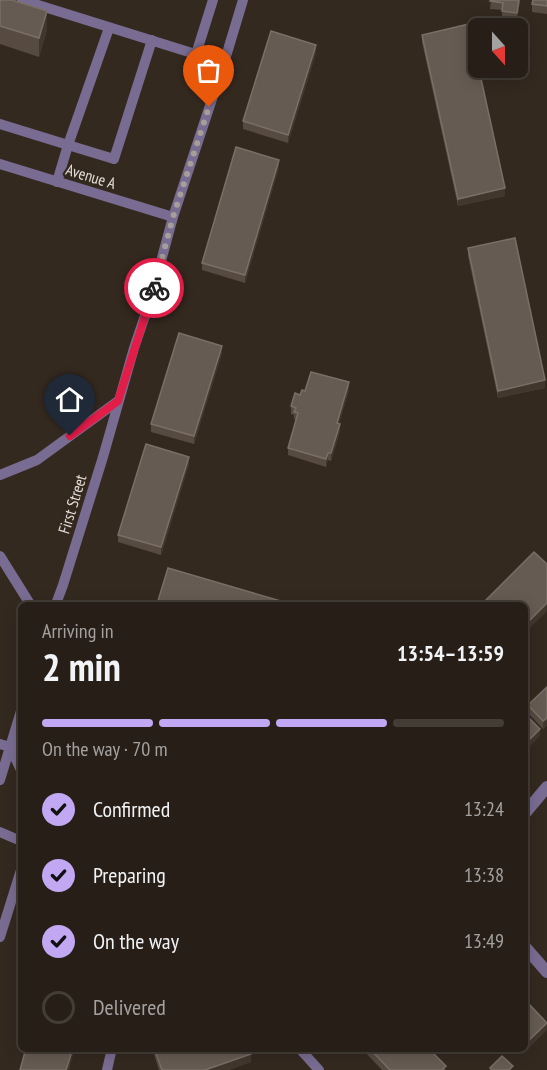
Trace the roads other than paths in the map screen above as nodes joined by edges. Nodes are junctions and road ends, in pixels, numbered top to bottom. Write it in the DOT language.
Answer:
graph roads {
  1 [pos="22,0"];
  2 [pos="213,0"];
  3 [pos="243,0"];
  4 [pos="109,28"];
  5 [pos="152,40"];
  6 [pos="196,54"];
  7 [pos="224,63"];
  8 [pos="0,124"];
  9 [pos="68,145"];
  10 [pos="0,164"];
  11 [pos="57,182"];
  12 [pos="173,217"];
  13 [pos="118,401"];
  14 [pos="0,475"];
  15 [pos="0,556"];
  16 [pos="29,602"];
  17 [pos="57,602"];
  18 [pos="18,721"];
  19 [pos="10,747"];
  20 [pos="18,764"];
  21 [pos="0,780"];
  22 [pos="547,787"];
  23 [pos="528,809"];
  24 [pos="0,832"];
  25 [pos="18,839"];
  26 [pos="18,880"];
  27 [pos="0,937"];
  28 [pos="528,950"];
  29 [pos="547,972"];
  30 [pos="111,1052"];
  31 [pos="302,1052"];
  32 [pos="107,1070"];
  33 [pos="318,1070"];
  1 -- 4 [label="lane"];
  2 -- 6 [label="lane"];
  3 -- 7 [label="lane, First Street"];
  4 -- 5 [label="lane"];
  4 -- 9 [label="lane"];
  5 -- 6 [label="lane"];
  5 -- 9 [label="lane"];
  6 -- 7 [label="lane"];
  7 -- 12 [label="lane, First Street"];
  8 -- 9 [label="lane"];
  9 -- 11 [label="lane"];
  10 -- 11 [label="lane, Avenue A"];
  11 -- 12 [label="lane, Avenue A"];
  12 -- 13 [label="lane, First Street"];
  13 -- 14 [label="lane"];
  13 -- 17 [label="lane, First Street"];
  15 -- 16 [label="lane"];
  18 -- 19 [label="lane"];
  19 -- 20 [label="lane"];
  19 -- 21 [label="lane"];
  22 -- 23 [label="street"];
  24 -- 25 [label="lane"];
  26 -- 27 [label="lane"];
  28 -- 29 [label="street"];
  30 -- 32 [label="lane"];
  31 -- 33 [label="lane"];
}
